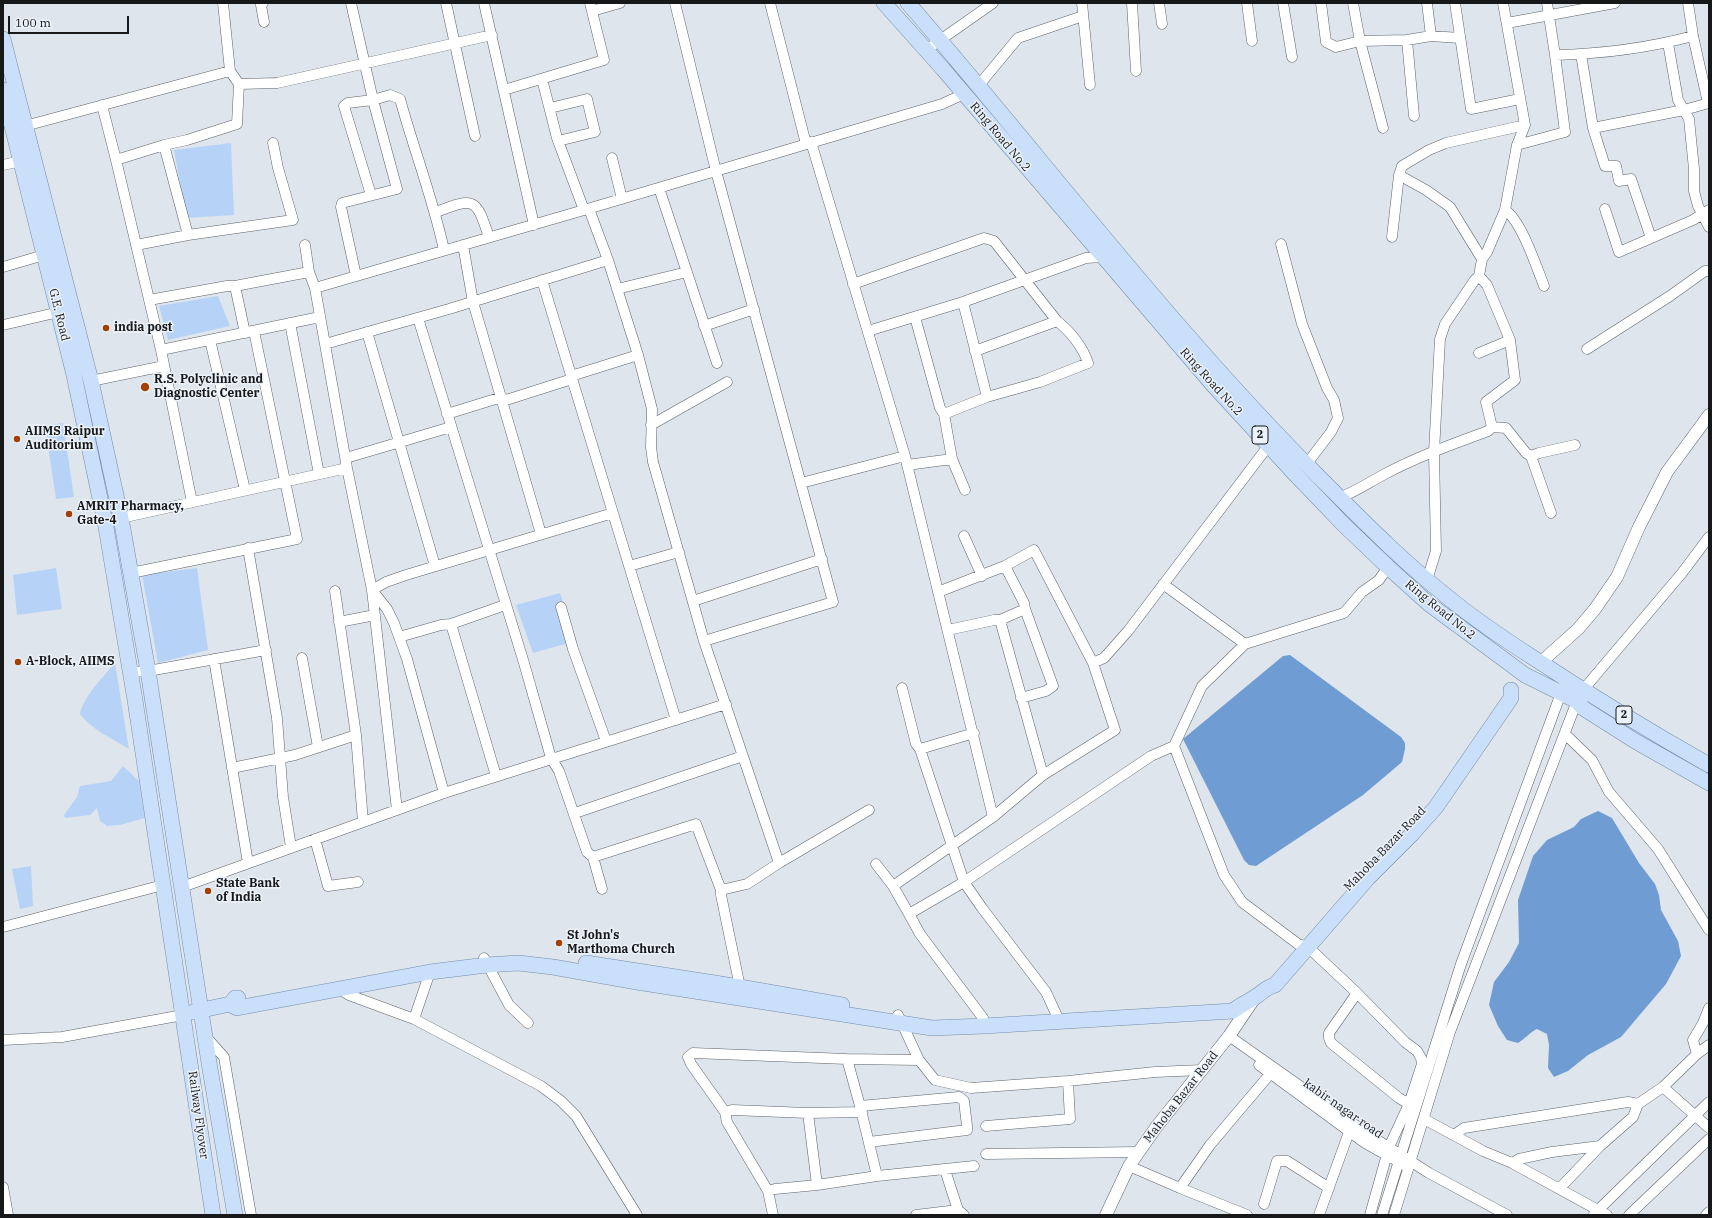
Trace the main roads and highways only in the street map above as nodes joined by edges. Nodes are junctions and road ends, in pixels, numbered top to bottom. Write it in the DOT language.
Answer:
graph roads {
  1 [pos="884,3"];
  2 [pos="908,3"];
  3 [pos="3,39"];
  4 [pos="3,90"];
  5 [pos="5,108"];
  6 [pos="19,127"];
  7 [pos="1540,663"];
  8 [pos="1525,674"];
  9 [pos="1580,696"];
  10 [pos="1709,765"];
  11 [pos="1709,783"];
  12 [pos="163,884"];
  13 [pos="486,961"];
  14 [pos="335,986"];
  15 [pos="1240,1005"];
  16 [pos="202,1009"];
  17 [pos="183,1015"];
  18 [pos="984,1022"];
  19 [pos="213,1215"];
  20 [pos="235,1215"];
  1 -- 8 [label="main road, Ring Road No.2 / 2"];
  2 -- 7 [label="main road, Ring Road No.2 / 2"];
  3 -- 6 [label="main road"];
  4 -- 5 [label="main road, G.E. Road"];
  5 -- 6 [label="main road, G.E. Road"];
  6 -- 12 [label="main road, G.E. Road"];
  6 -- 16 [label="main road, Railway Flyover"];
  7 -- 8 [label="main road, Mahoba Bazar Road"];
  7 -- 9 [label="main road, Ring Road No.2 / 2"];
  8 -- 9 [label="main road, Ring Road No.2 / 2"];
  8 -- 15 [label="main road, Mahoba Bazar Road"];
  9 -- 10 [label="main road, Ring Road No.2 / 2"];
  9 -- 11 [label="main road, Ring Road No.2 / 2"];
  12 -- 17 [label="main road, Railway Flyover"];
  13 -- 14 [label="main road"];
  13 -- 14 [label="main road"];
  13 -- 18 [label="main road"];
  14 -- 16 [label="main road"];
  15 -- 18 [label="main road"];
  15 -- 18 [label="main road"];
  16 -- 17 [label="main road"];
  16 -- 20 [label="main road, Railway Flyover"];
  17 -- 19 [label="main road, Railway Flyover"];
}
